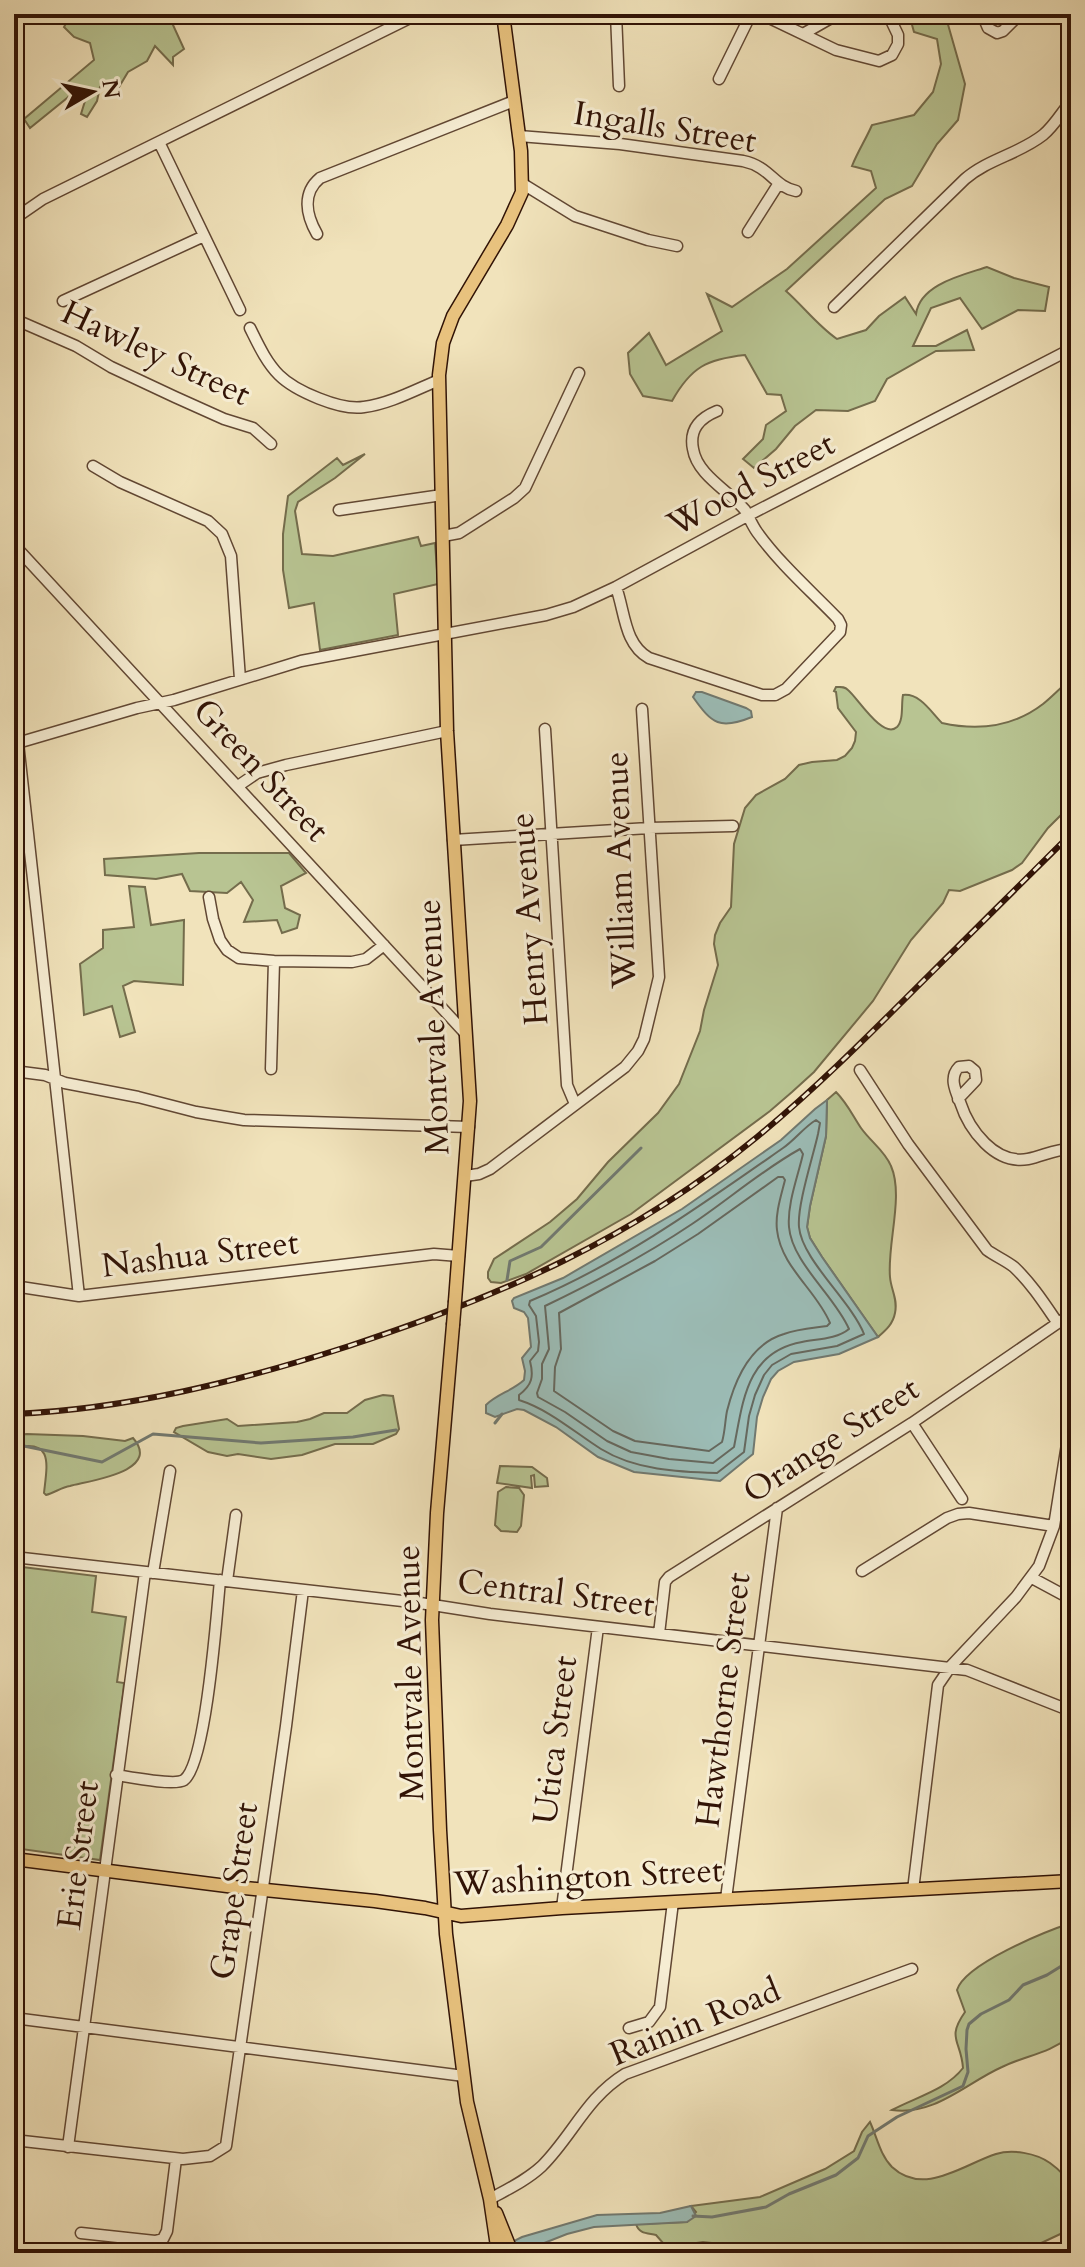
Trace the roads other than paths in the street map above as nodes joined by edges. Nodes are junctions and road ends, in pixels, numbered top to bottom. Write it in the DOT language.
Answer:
graph roads {
  1 [pos="418,14"];
  2 [pos="503,14"];
  3 [pos="616,14"];
  4 [pos="751,14"];
  5 [pos="761,14"];
  6 [pos="838,14"];
  7 [pos="888,14"];
  8 [pos="982,14"];
  9 [pos="1020,14"];
  10 [pos="803,34"];
  11 [pos="719,79"];
  12 [pos="619,86"];
  13 [pos="514,101"];
  14 [pos="1071,101"];
  15 [pos="519,136"];
  16 [pos="159,142"];
  17 [pos="779,183"];
  18 [pos="523,184"];
  19 [pos="796,191"];
  20 [pos="14,219"];
  21 [pos="748,232"];
  22 [pos="317,234"];
  23 [pos="204,236"];
  24 [pos="677,246"];
  25 [pos="63,301"];
  26 [pos="834,307"];
  27 [pos="240,310"];
  28 [pos="14,319"];
  29 [pos="250,328"];
  30 [pos="1071,349"];
  31 [pos="579,373"];
  32 [pos="439,380"];
  33 [pos="717,411"];
  34 [pos="271,444"];
  35 [pos="93,466"];
  36 [pos="442,495"];
  37 [pos="339,510"];
  38 [pos="747,516"];
  39 [pos="443,536"];
  40 [pos="14,545"];
  41 [pos="616,587"];
  42 [pos="445,633"];
  43 [pos="240,679"];
  44 [pos="162,703"];
  45 [pos="642,709"];
  46 [pos="545,729"];
  47 [pos="447,731"];
  48 [pos="16,743"];
  49 [pos="238,786"];
  50 [pos="733,826"];
  51 [pos="649,828"];
  52 [pos="551,834"];
  53 [pos="453,840"];
  54 [pos="209,897"];
  55 [pos="384,945"];
  56 [pos="274,961"];
  57 [pos="465,1033"];
  58 [pos="271,1069"];
  59 [pos="860,1070"];
  60 [pos="14,1071"];
  61 [pos="54,1078"];
  62 [pos="958,1099"];
  63 [pos="575,1104"];
  64 [pos="469,1127"];
  65 [pos="1071,1149"];
  66 [pos="465,1176"];
  67 [pos="459,1256"];
  68 [pos="14,1286"];
  69 [pos="79,1296"];
  70 [pos="1071,1314"];
  71 [pos="1057,1322"];
  72 [pos="1071,1419"];
  73 [pos="912,1423"];
  74 [pos="1068,1466"];
  75 [pos="170,1471"];
  76 [pos="962,1499"];
  77 [pos="777,1508"];
  78 [pos="236,1515"];
  79 [pos="1054,1526"];
  80 [pos="14,1557"];
  81 [pos="862,1571"];
  82 [pos="149,1572"];
  83 [pos="1032,1578"];
  84 [pos="224,1580"];
  85 [pos="303,1590"];
  86 [pos="1071,1599"];
  87 [pos="434,1606"];
  88 [pos="598,1627"];
  89 [pos="659,1634"];
  90 [pos="759,1647"];
  91 [pos="949,1668"];
  92 [pos="1071,1711"];
  93 [pos="116,1775"];
  94 [pos="14,1859"];
  95 [pos="104,1870"];
  96 [pos="1071,1881"];
  97 [pos="262,1890"];
  98 [pos="913,1890"];
  99 [pos="726,1899"];
  100 [pos="673,1902"];
  101 [pos="562,1908"];
  102 [pos="446,1914"];
  103 [pos="912,1969"];
  104 [pos="14,2018"];
  105 [pos="83,2027"];
  106 [pos="629,2028"];
  107 [pos="241,2047"];
  108 [pos="464,2076"];
  109 [pos="14,2140"];
  110 [pos="68,2147"];
  111 [pos="176,2159"];
  112 [pos="490,2199"];
  113 [pos="81,2233"];
  114 [pos="500,2244"];
  115 [pos="512,2253"];
  1 -- 16 [label="street"];
  2 -- 13 [label="main road, Montvale Avenue"];
  3 -- 12 [label="street"];
  4 -- 11 [label="street"];
  5 -- 10 [label="street"];
  6 -- 10 [label="street"];
  7 -- 10 [label="street"];
  8 -- 9 [label="street"];
  13 -- 15 [label="main road, Montvale Avenue"];
  13 -- 22 [label="street"];
  14 -- 26 [label="street"];
  15 -- 17 [label="street, Ingalls Street"];
  15 -- 18 [label="main road, Montvale Avenue"];
  16 -- 20 [label="street"];
  16 -- 23 [label="street"];
  17 -- 19 [label="street, Ingalls Street"];
  17 -- 21 [label="street"];
  18 -- 24 [label="street"];
  18 -- 32 [label="main road, Montvale Avenue"];
  23 -- 25 [label="street"];
  23 -- 27 [label="street"];
  28 -- 34 [label="street, Hawley Street"];
  29 -- 32 [label="street"];
  30 -- 38 [label="street, Wood Street"];
  31 -- 39 [label="street"];
  32 -- 36 [label="main road, Montvale Avenue"];
  33 -- 38 [label="street"];
  35 -- 43 [label="street"];
  36 -- 37 [label="street"];
  36 -- 39 [label="main road, Montvale Avenue"];
  38 -- 41 [label="street, Wood Street"];
  38 -- 41 [label="street"];
  39 -- 42 [label="main road, Montvale Avenue"];
  40 -- 44 [label="street, Green Street"];
  41 -- 42 [label="street, Wood Street"];
  42 -- 43 [label="street, Nashua Street"];
  42 -- 47 [label="main road, Montvale Avenue"];
  43 -- 44 [label="street, Nashua Street"];
  44 -- 48 [label="street, Nashua Street"];
  44 -- 49 [label="street, Green Street"];
  45 -- 51 [label="street, William Avenue"];
  46 -- 52 [label="street, Henry Avenue"];
  47 -- 49 [label="street"];
  47 -- 53 [label="main road, Montvale Avenue"];
  48 -- 61 [label="street, Nashua Street"];
  49 -- 55 [label="street, Green Street"];
  50 -- 51 [label="street"];
  51 -- 52 [label="street"];
  51 -- 63 [label="street, William Avenue"];
  52 -- 53 [label="street"];
  52 -- 63 [label="street, Henry Avenue"];
  53 -- 57 [label="main road, Montvale Avenue"];
  54 -- 56 [label="street"];
  55 -- 56 [label="street"];
  55 -- 57 [label="street, Green Street"];
  56 -- 58 [label="street"];
  57 -- 64 [label="main road, Montvale Avenue"];
  59 -- 71 [label="street"];
  60 -- 61 [label="street"];
  61 -- 64 [label="street"];
  61 -- 69 [label="street, Nashua Street"];
  62 -- 65 [label="street"];
  63 -- 66 [label="street, William Avenue"];
  64 -- 66 [label="main road, Montvale Avenue"];
  66 -- 67 [label="main road, Montvale Avenue"];
  67 -- 69 [label="street, Nashua Street"];
  67 -- 87 [label="main road, Montvale Avenue, bridge"];
  68 -- 69 [label="street"];
  70 -- 71 [label="street, Orange Street"];
  71 -- 73 [label="street, Orange Street"];
  72 -- 74 [label="street"];
  73 -- 76 [label="street"];
  73 -- 77 [label="street, Orange Street"];
  74 -- 79 [label="street"];
  75 -- 82 [label="street, Erie Street"];
  77 -- 89 [label="street, Orange Street"];
  77 -- 90 [label="street, Hawthorne Street"];
  78 -- 84 [label="street"];
  79 -- 81 [label="street"];
  79 -- 83 [label="street"];
  80 -- 82 [label="street, Central Street"];
  82 -- 84 [label="street, Central Street"];
  82 -- 93 [label="street, Erie Street"];
  83 -- 86 [label="street"];
  83 -- 91 [label="street"];
  84 -- 85 [label="street, Central Street"];
  84 -- 93 [label="street"];
  85 -- 87 [label="street, Central Street"];
  85 -- 97 [label="street, Grape Street"];
  87 -- 88 [label="street, Central Street"];
  87 -- 102 [label="main road, Montvale Avenue"];
  88 -- 89 [label="street, Central Street"];
  88 -- 101 [label="street, Utica Street"];
  89 -- 90 [label="street, Central Street"];
  90 -- 91 [label="street, Central Street"];
  90 -- 99 [label="street, Hawthorne Street"];
  91 -- 92 [label="street, Central Street"];
  91 -- 98 [label="street"];
  93 -- 95 [label="street, Erie Street"];
  94 -- 95 [label="main road, Washington Street"];
  95 -- 97 [label="main road, Washington Street"];
  95 -- 105 [label="street, Erie Street"];
  96 -- 98 [label="main road, Washington Street"];
  97 -- 102 [label="main road, Washington Street"];
  97 -- 107 [label="street, Grape Street"];
  98 -- 99 [label="main road, Washington Street"];
  99 -- 100 [label="main road, Washington Street"];
  100 -- 101 [label="main road, Washington Street"];
  100 -- 106 [label="street"];
  101 -- 102 [label="main road, Washington Street"];
  102 -- 108 [label="main road, Montvale Avenue"];
  103 -- 112 [label="street, Rainin Road"];
  104 -- 105 [label="street"];
  105 -- 107 [label="street"];
  105 -- 110 [label="street, Erie Street"];
  107 -- 108 [label="street"];
  107 -- 111 [label="street, Grape Street"];
  108 -- 112 [label="main road, Montvale Avenue"];
  109 -- 110 [label="street"];
  110 -- 111 [label="street"];
  111 -- 113 [label="street"];
  112 -- 114 [label="main road, Montvale Avenue"];
  114 -- 115 [label="main road, Montvale Avenue"];
}
